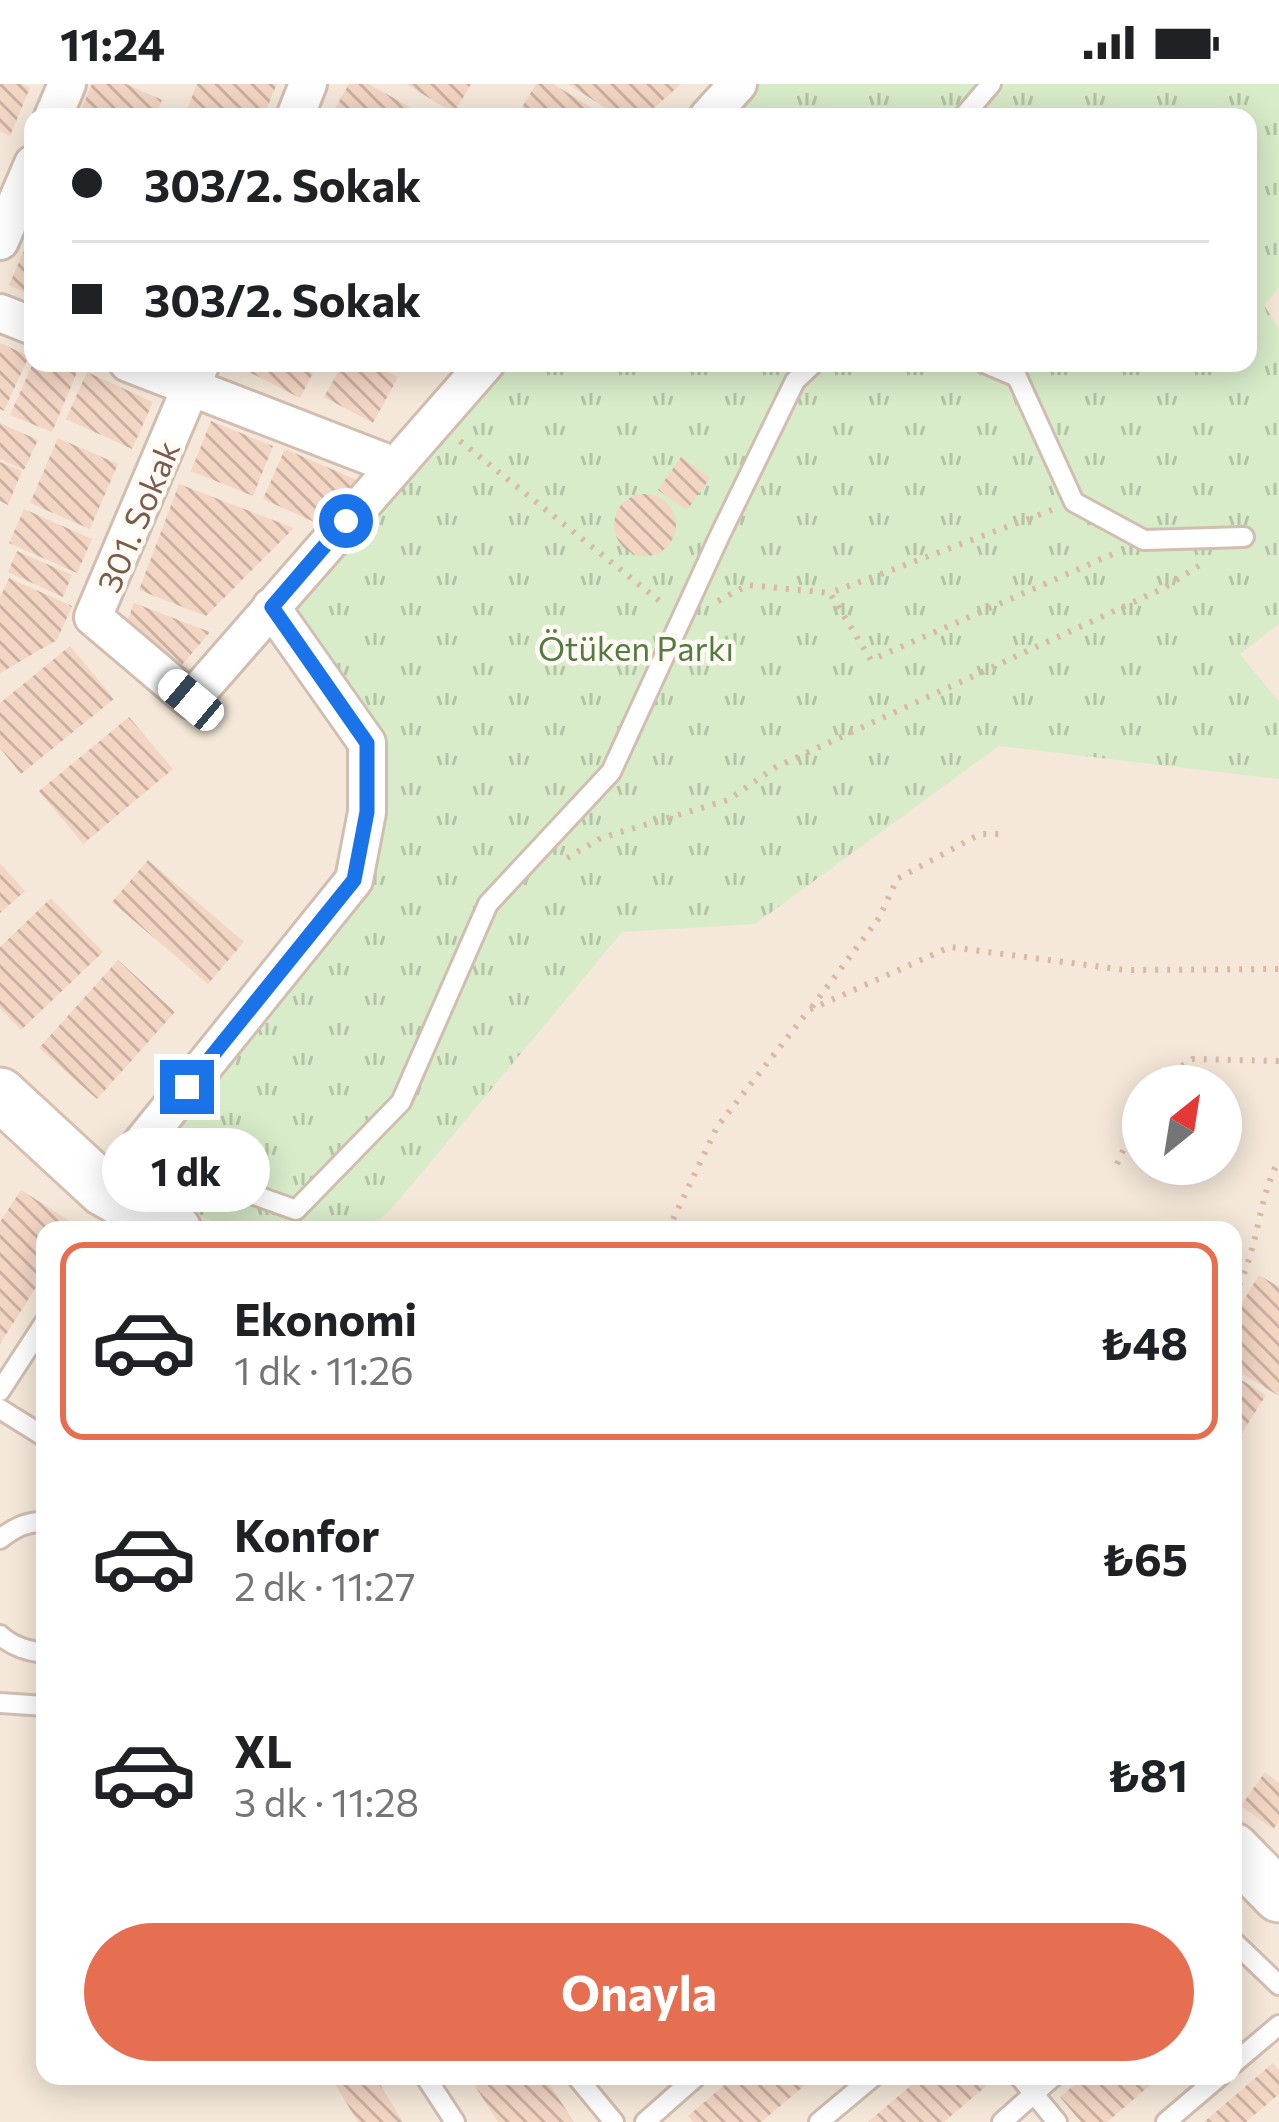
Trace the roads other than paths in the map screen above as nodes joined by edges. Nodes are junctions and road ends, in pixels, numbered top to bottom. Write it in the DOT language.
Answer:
graph roads {
  1 [pos="738,84"];
  2 [pos="991,84"];
  3 [pos="716,108"];
  4 [pos="971,108"];
  5 [pos="24,185"];
  6 [pos="0,242"];
  7 [pos="477,372"];
  8 [pos="804,372"];
  9 [pos="1005,372"];
  10 [pos="196,375"];
  11 [pos="395,466"];
  12 [pos="1244,537"];
  13 [pos="272,607"];
  14 [pos="0,1094"];
  15 [pos="140,1211"];
  16 [pos="36,1336"];
  17 [pos="0,1391"];
  18 [pos="0,1409"];
  19 [pos="36,1431"];
  20 [pos="36,1521"];
  21 [pos="0,1538"];
  22 [pos="0,1635"];
  23 [pos="36,1652"];
  24 [pos="0,1703"];
  25 [pos="36,1705"];
  26 [pos="1242,1950"];
  27 [pos="1279,1985"];
  28 [pos="1279,2025"];
  29 [pos="1242,2057"];
  30 [pos="436,2085"];
  31 [pos="584,2085"];
  32 [pos="687,2085"];
  33 [pos="863,2085"];
  34 [pos="1026,2085"];
  35 [pos="1044,2085"];
  36 [pos="1209,2085"];
  37 [pos="1034,2094"];
  38 [pos="455,2122"];
  39 [pos="614,2122"];
  40 [pos="645,2122"];
  41 [pos="819,2122"];
  42 [pos="1002,2122"];
  43 [pos="1058,2122"];
  44 [pos="1166,2122"];
  1 -- 3 [label="street"];
  2 -- 4 [label="lane"];
  5 -- 6 [label="street"];
  7 -- 11 [label="street"];
  8 -- 15 [label="lane"];
  9 -- 12 [label="lane"];
  10 -- 11 [label="street"];
  10 -- 13 [label="street, 301. Sokak"];
  11 -- 13 [label="street"];
  13 -- 15 [label="street"];
  14 -- 15 [label="main road"];
  16 -- 17 [label="lane"];
  18 -- 19 [label="lane"];
  20 -- 21 [label="lane"];
  22 -- 23 [label="lane"];
  24 -- 25 [label="lane"];
  26 -- 27 [label="lane"];
  28 -- 29 [label="lane"];
  30 -- 38 [label="lane"];
  31 -- 39 [label="lane"];
  32 -- 40 [label="lane"];
  33 -- 41 [label="lane"];
  34 -- 37 [label="lane"];
  35 -- 37 [label="lane"];
  36 -- 44 [label="lane"];
  37 -- 42 [label="lane"];
  37 -- 43 [label="lane"];
}
